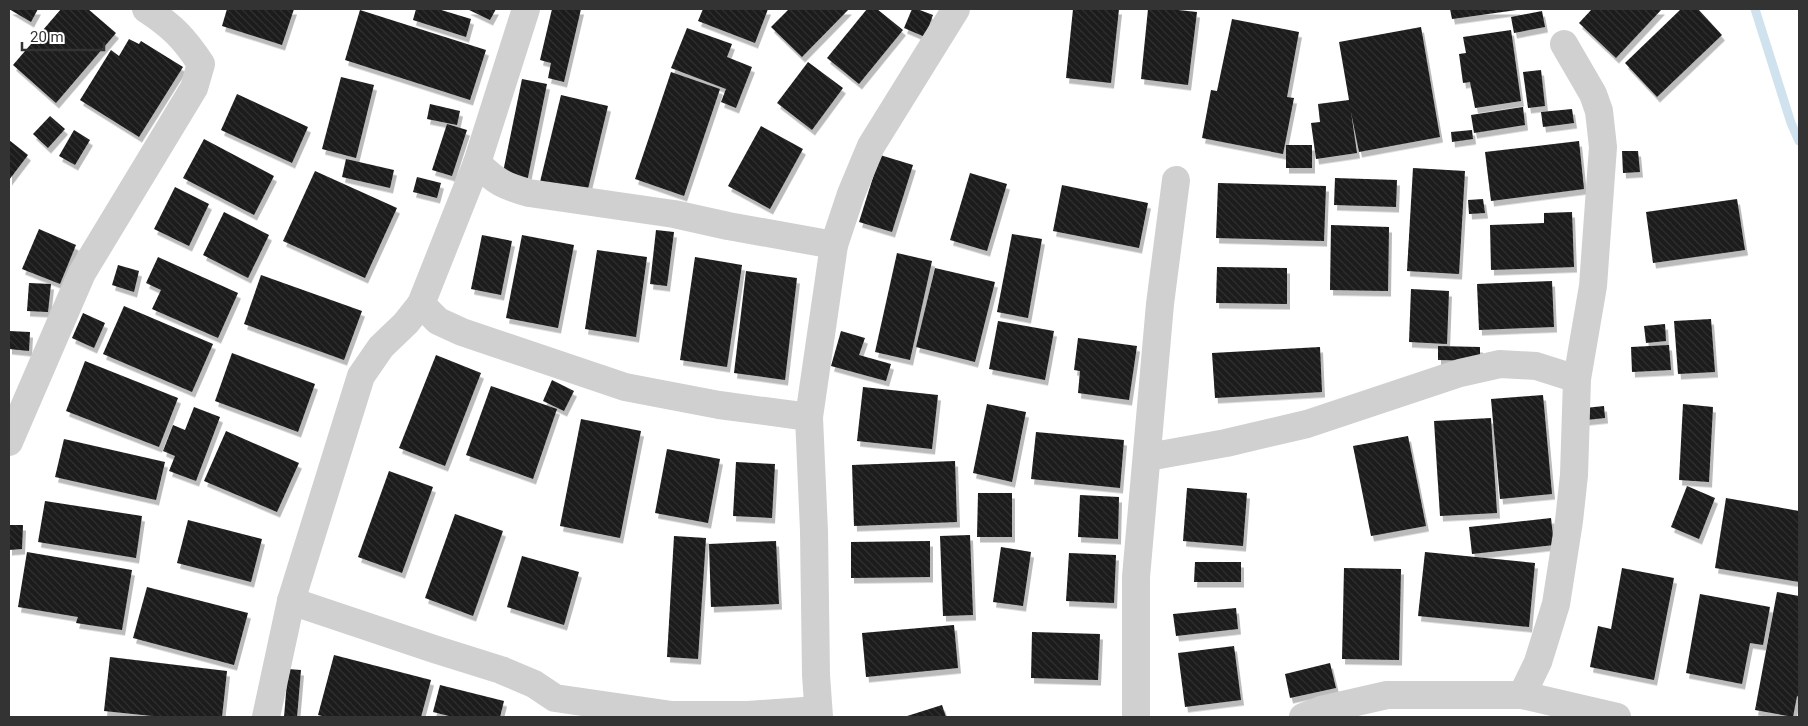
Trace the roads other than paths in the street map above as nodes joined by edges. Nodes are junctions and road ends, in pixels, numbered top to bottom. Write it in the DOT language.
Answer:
graph roads {
  1 [pos="526,9"];
  2 [pos="956,9"];
  3 [pos="162,13"];
  4 [pos="1564,44"];
  5 [pos="477,163"];
  6 [pos="1176,180"];
  7 [pos="834,245"];
  8 [pos="421,304"];
  9 [pos="1577,378"];
  10 [pos="809,417"];
  11 [pos="9,442"];
  12 [pos="1148,457"];
  13 [pos="291,600"];
  14 [pos="1522,695"];
  15 [pos="553,707"];
  16 [pos="818,714"];
  17 [pos="266,717"];
  18 [pos="1136,717"];
  19 [pos="1303,717"];
  20 [pos="1617,717"];
  1 -- 5 [label="street"];
  2 -- 7 [label="street"];
  3 -- 11 [label="street"];
  4 -- 9 [label="street"];
  5 -- 7 [label="street"];
  5 -- 8 [label="street"];
  6 -- 12 [label="street"];
  7 -- 10 [label="street"];
  8 -- 10 [label="street"];
  8 -- 13 [label="street"];
  9 -- 12 [label="street"];
  9 -- 14 [label="street"];
  10 -- 16 [label="street"];
  12 -- 18 [label="street"];
  13 -- 15 [label="street"];
  13 -- 17 [label="street"];
  14 -- 19 [label="street"];
  14 -- 20 [label="street"];
  15 -- 16 [label="street"];
}
